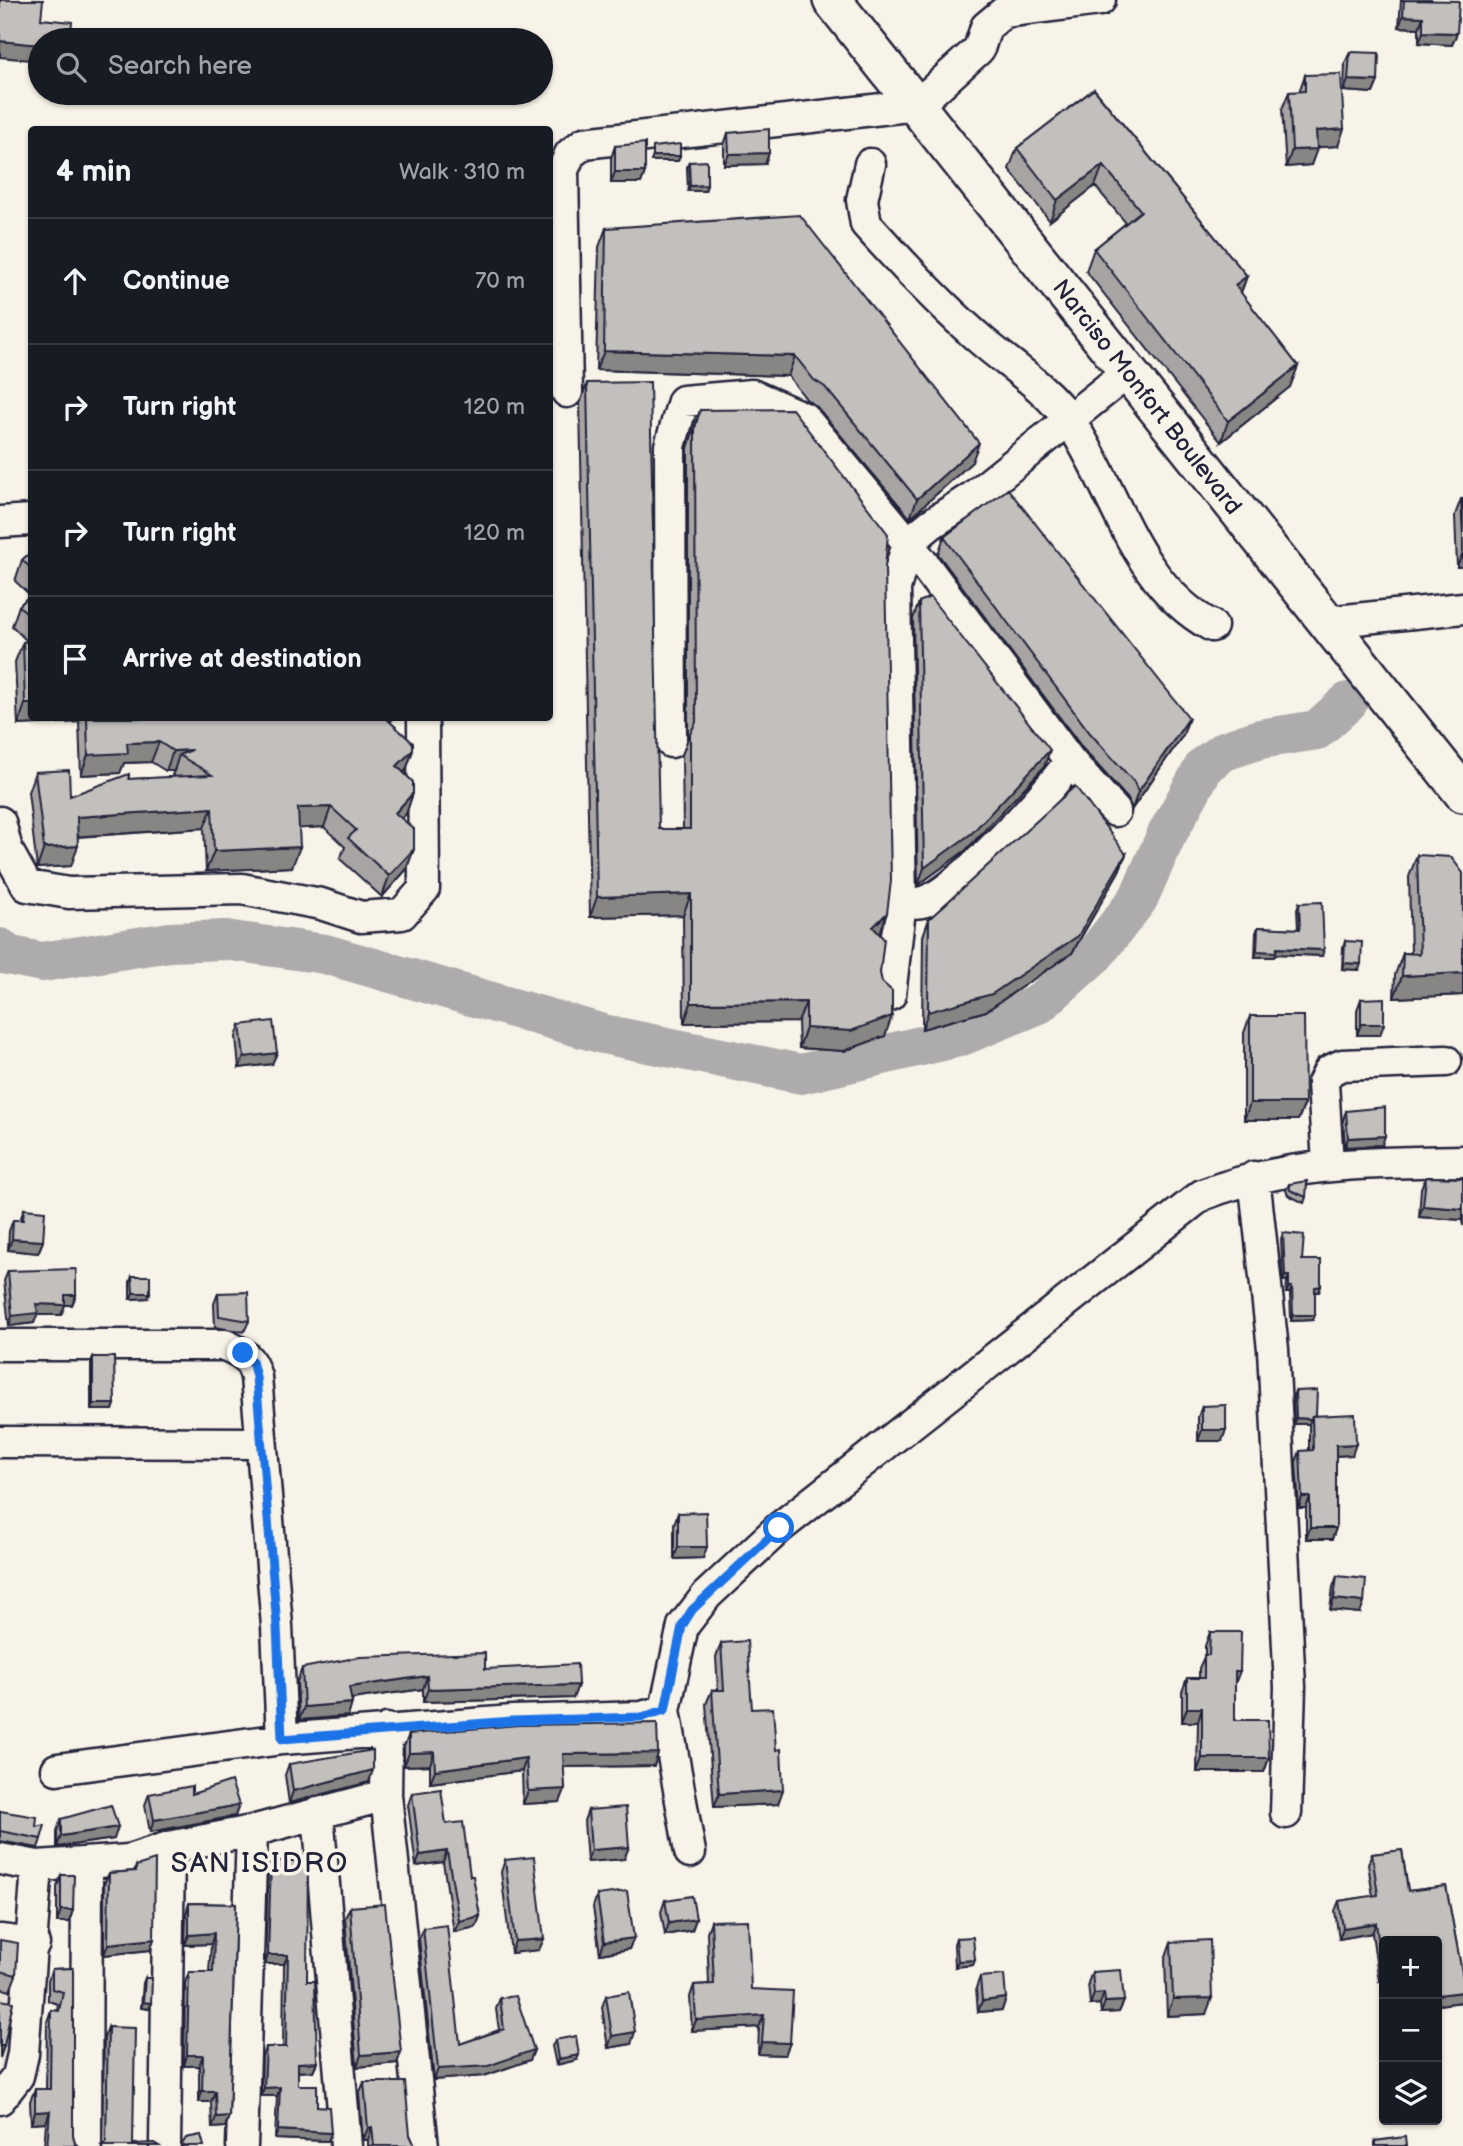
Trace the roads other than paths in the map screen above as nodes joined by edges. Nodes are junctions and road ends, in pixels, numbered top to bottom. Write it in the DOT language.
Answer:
graph roads {
  1 [pos="832,0"];
  2 [pos="1100,0"];
  3 [pos="917,105"];
  4 [pos="870,164"];
  5 [pos="1128,372"];
  6 [pos="567,392"];
  7 [pos="1068,419"];
  8 [pos="28,520"];
  9 [pos="0,522"];
  10 [pos="908,543"];
  11 [pos="1463,608"];
  12 [pos="1326,622"];
  13 [pos="1212,625"];
  14 [pos="423,721"];
  15 [pos="671,741"];
  16 [pos="1070,761"];
  17 [pos="1462,791"];
  18 [pos="1115,811"];
  19 [pos="0,822"];
  20 [pos="901,901"];
  21 [pos="890,995"];
  22 [pos="1446,1061"];
  23 [pos="1463,1161"];
  24 [pos="1328,1164"];
  25 [pos="1254,1177"];
  26 [pos="0,1345"];
  27 [pos="0,1442"];
  28 [pos="261,1444"];
  29 [pos="665,1710"];
  30 [pos="387,1730"];
  31 [pos="282,1739"];
  32 [pos="57,1769"];
  33 [pos="386,1795"];
  34 [pos="1286,1813"];
  35 [pos="318,1814"];
  36 [pos="252,1831"];
  37 [pos="170,1847"];
  38 [pos="690,1852"];
  39 [pos="0,1859"];
  40 [pos="87,1865"];
  41 [pos="37,1866"];
  42 [pos="0,1940"];
  43 [pos="34,1944"];
  44 [pos="0,2099"];
  45 [pos="86,2146"];
  46 [pos="166,2146"];
  47 [pos="242,2146"];
  48 [pos="346,2146"];
  49 [pos="424,2146"];
  1 -- 3 [label="main road, Narciso Monfort Boulevard"];
  2 -- 3 [label="street"];
  3 -- 5 [label="main road, Narciso Monfort Boulevard"];
  3 -- 6 [label="street"];
  4 -- 7 [label="street"];
  5 -- 7 [label="street"];
  5 -- 12 [label="main road, Narciso Monfort Boulevard"];
  7 -- 10 [label="street"];
  7 -- 13 [label="street"];
  8 -- 9 [label="street"];
  10 -- 15 [label="street"];
  10 -- 16 [label="street"];
  10 -- 20 [label="street"];
  11 -- 12 [label="street"];
  12 -- 17 [label="main road, Narciso Monfort Boulevard"];
  14 -- 19 [label="street"];
  16 -- 18 [label="street"];
  16 -- 20 [label="street"];
  20 -- 21 [label="street"];
  22 -- 24 [label="street"];
  23 -- 24 [label="street"];
  24 -- 25 [label="street"];
  25 -- 29 [label="street"];
  25 -- 34 [label="street"];
  26 -- 28 [label="street"];
  27 -- 28 [label="street"];
  28 -- 31 [label="street"];
  29 -- 30 [label="street"];
  29 -- 38 [label="street"];
  30 -- 31 [label="street"];
  30 -- 33 [label="street"];
  31 -- 32 [label="street"];
  33 -- 35 [label="street"];
  33 -- 49 [label="street"];
  35 -- 36 [label="street"];
  35 -- 48 [label="street"];
  36 -- 37 [label="street"];
  36 -- 47 [label="street"];
  37 -- 40 [label="street"];
  37 -- 46 [label="street"];
  39 -- 41 [label="street"];
  40 -- 41 [label="street"];
  40 -- 45 [label="street"];
  41 -- 43 [label="street"];
  42 -- 43 [label="street"];
  43 -- 44 [label="street"];
}
